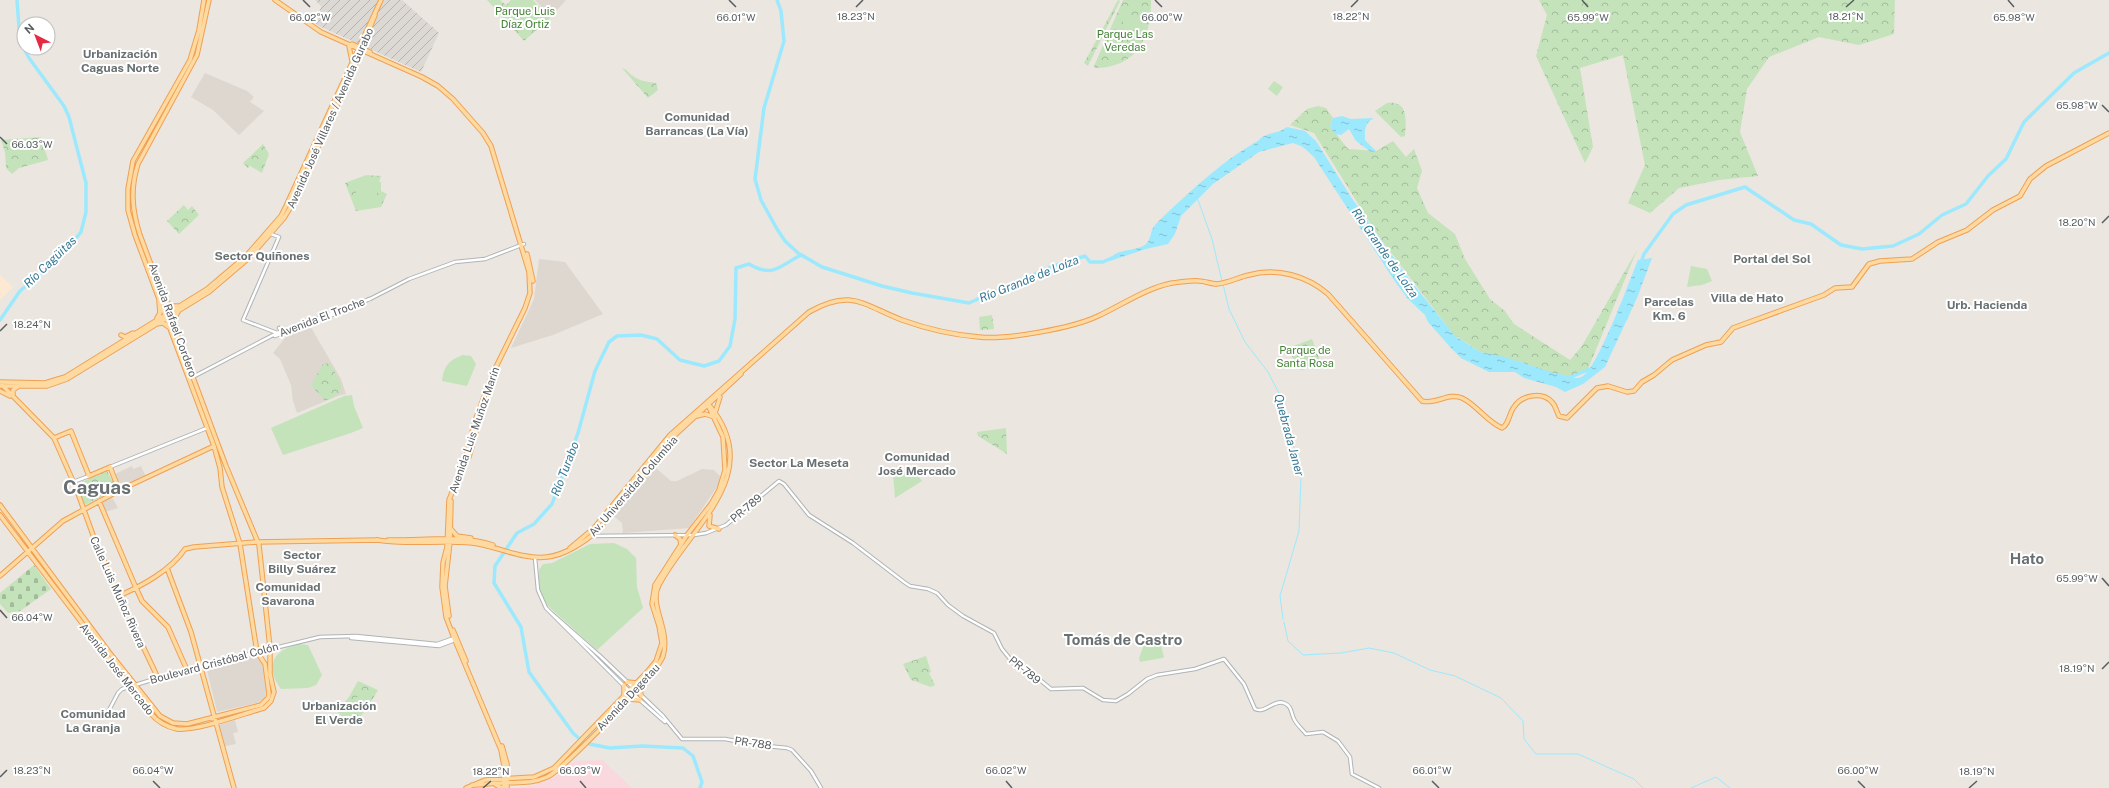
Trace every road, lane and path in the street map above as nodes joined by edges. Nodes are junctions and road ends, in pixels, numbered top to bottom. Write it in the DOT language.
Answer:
graph roads {
  1 [pos="204,0"];
  2 [pos="209,0"];
  3 [pos="274,0"];
  4 [pos="278,0"];
  5 [pos="381,0"];
  6 [pos="364,40"];
  7 [pos="354,44"];
  8 [pos="349,45"];
  9 [pos="360,48"];
  10 [pos="367,52"];
  11 [pos="358,58"];
  12 [pos="352,62"];
  13 [pos="2109,133"];
  14 [pos="132,198"];
  15 [pos="128,210"];
  16 [pos="134,218"];
  17 [pos="270,234"];
  18 [pos="523,244"];
  19 [pos="157,292"];
  20 [pos="164,298"];
  21 [pos="370,298"];
  22 [pos="192,300"];
  23 [pos="179,308"];
  24 [pos="168,314"];
  25 [pos="156,320"];
  26 [pos="155,325"];
  27 [pos="146,328"];
  28 [pos="279,328"];
  29 [pos="173,330"];
  30 [pos="270,331"];
  31 [pos="282,332"];
  32 [pos="121,335"];
  33 [pos="276,335"];
  34 [pos="269,338"];
  35 [pos="120,343"];
  36 [pos="110,352"];
  37 [pos="501,357"];
  38 [pos="744,370"];
  39 [pos="194,377"];
  40 [pos="189,380"];
  41 [pos="0,383"];
  42 [pos="725,385"];
  43 [pos="20,386"];
  44 [pos="0,391"];
  45 [pos="722,393"];
  46 [pos="13,398"];
  47 [pos="708,406"];
  48 [pos="715,415"];
  49 [pos="694,418"];
  50 [pos="682,424"];
  51 [pos="208,428"];
  52 [pos="214,432"];
  53 [pos="54,438"];
  54 [pos="214,446"];
  55 [pos="110,468"];
  56 [pos="89,476"];
  57 [pos="73,482"];
  58 [pos="119,488"];
  59 [pos="626,492"];
  60 [pos="99,501"];
  61 [pos="0,505"];
  62 [pos="84,509"];
  63 [pos="712,509"];
  64 [pos="607,513"];
  65 [pos="0,515"];
  66 [pos="450,528"];
  67 [pos="719,529"];
  68 [pos="598,530"];
  69 [pos="675,535"];
  70 [pos="688,535"];
  71 [pos="694,535"];
  72 [pos="592,536"];
  73 [pos="599,536"];
  74 [pos="449,540"];
  75 [pos="476,540"];
  76 [pos="578,541"];
  77 [pos="257,542"];
  78 [pos="22,544"];
  79 [pos="240,544"];
  80 [pos="681,545"];
  81 [pos="31,548"];
  82 [pos="499,548"];
  83 [pos="570,548"];
  84 [pos="28,551"];
  85 [pos="21,557"];
  86 [pos="536,558"];
  87 [pos="167,568"];
  88 [pos="442,570"];
  89 [pos="0,576"];
  90 [pos="136,588"];
  91 [pos="445,594"];
  92 [pos="119,596"];
  93 [pos="445,612"];
  94 [pos="551,613"];
  95 [pos="456,639"];
  96 [pos="585,642"];
  97 [pos="582,645"];
  98 [pos="588,645"];
  99 [pos="270,648"];
  100 [pos="585,648"];
  101 [pos="257,652"];
  102 [pos="263,660"];
  103 [pos="270,660"];
  104 [pos="201,666"];
  105 [pos="187,670"];
  106 [pos="158,678"];
  107 [pos="625,684"];
  108 [pos="639,684"];
  109 [pos="135,685"];
  110 [pos="130,687"];
  111 [pos="633,691"];
  112 [pos="624,697"];
  113 [pos="640,698"];
  114 [pos="628,700"];
  115 [pos="106,716"];
  116 [pos="215,717"];
  117 [pos="216,722"];
  118 [pos="506,771"];
  119 [pos="506,781"];
  120 [pos="515,781"];
  121 [pos="489,782"];
  122 [pos="234,788"];
  123 [pos="466,788"];
  124 [pos="505,788"];
  125 [pos="511,788"];
  126 [pos="821,788"];
  127 [pos="1378,788"];
  1 -- 15 [label="main road, Avenida Rafael Cordero"];
  2 -- 14 [label="main road, Avenida Rafael Cordero"];
  3 -- 8 [label="main road, Avenida Luis Muñoz Marín"];
  4 -- 7 [label="main road, Avenida Luis Muñoz Marín"];
  5 -- 6 [label="main road, Avenida José Villares / Avenida Gurabo"];
  6 -- 7 [label="main road"];
  6 -- 9 [label="main road, Avenida José Villares / Avenida Gurabo"];
  6 -- 10 [label="main road"];
  7 -- 9 [label="main road, Avenida Luis Muñoz Marín"];
  8 -- 9 [label="main road, Avenida Luis Muñoz Marín"];
  8 -- 12 [label="main road"];
  9 -- 10 [label="main road, Avenida Luis Muñoz Marín"];
  9 -- 11 [label="main road, Avenida José Villares / Avenida Gurabo"];
  9 -- 12 [label="main road, Avenida José Villares / Avenida Gurabo"];
  10 -- 11 [label="main road"];
  10 -- 18 [label="main road, Avenida Luis Muñoz Marín"];
  11 -- 17 [label="main road, Avenida José Villares / Avenida Gurabo"];
  12 -- 22 [label="main road, Avenida José Villares / Avenida Gurabo"];
  13 -- 38 [label="main road, Av. Universidad Columbia"];
  14 -- 15 [label="main road"];
  14 -- 16 [label="main road, Avenida Rafael Cordero"];
  15 -- 16 [label="main road"];
  15 -- 19 [label="main road, Avenida Rafael Cordero"];
  16 -- 20 [label="main road, Avenida Rafael Cordero"];
  17 -- 22 [label="main road, Avenida José Villares / Avenida Gurabo"];
  17 -- 30 [label="street"];
  18 -- 21 [label="street, Avenida El Troche"];
  18 -- 37 [label="main road, Avenida Luis Muñoz Marín"];
  19 -- 24 [label="main road, Avenida Rafael Cordero"];
  19 -- 25 [label="main road"];
  20 -- 23 [label="main road"];
  20 -- 24 [label="main road, Avenida Rafael Cordero"];
  21 -- 31 [label="street, Avenida El Troche"];
  21 -- 33 [label="street, Avenida El Troche"];
  22 -- 23 [label="main road, Avenida José Villares / Avenida Gurabo"];
  23 -- 24 [label="main road, Avenida José Villares / Avenida Gurabo"];
  23 -- 29 [label="main road"];
  24 -- 25 [label="main road, Avenida José Villares / Avenida Gurabo"];
  24 -- 26 [label="main road, Avenida José Villares / Avenida Gurabo"];
  24 -- 29 [label="main road, Avenida Rafael Cordero"];
  25 -- 27 [label="main road, Avenida José Villares / Avenida Gurabo"];
  26 -- 27 [label="main road, Avenida José Villares / Avenida Gurabo"];
  26 -- 29 [label="main road"];
  27 -- 32 [label="main road"];
  27 -- 35 [label="main road, Avenida José Villares / Avenida Gurabo"];
  27 -- 36 [label="main road, Avenida José Villares / Avenida Gurabo"];
  28 -- 31 [label="street"];
  29 -- 39 [label="main road, Avenida Rafael Cordero"];
  29 -- 40 [label="main road, Avenida Rafael Cordero"];
  30 -- 33 [label="street"];
  30 -- 34 [label="street"];
  31 -- 33 [label="street, Avenida El Troche"];
  33 -- 34 [label="street, Avenida El Troche"];
  34 -- 39 [label="street, Avenida El Troche"];
  35 -- 36 [label="main road"];
  35 -- 41 [label="main road, Avenida José Villares / Avenida Gurabo"];
  36 -- 43 [label="main road, Avenida José Villares / Avenida Gurabo"];
  37 -- 66 [label="main road, Avenida Luis Muñoz Marín"];
  37 -- 74 [label="main road, Avenida Luis Muñoz Marín"];
  38 -- 42 [label="main road, Av. Universidad Columbia"];
  38 -- 45 [label="main road, Av. Universidad Columbia"];
  39 -- 40 [label="street, Avenida El Troche"];
  39 -- 52 [label="main road, Avenida Rafael Cordero"];
  40 -- 51 [label="main road, Avenida Rafael Cordero"];
  41 -- 43 [label="main road, Avenida José Villares / Avenida Gurabo"];
  41 -- 46 [label="main road"];
  42 -- 47 [label="main road"];
  42 -- 50 [label="main road, Av. Universidad Columbia"];
  43 -- 46 [label="main road"];
  44 -- 46 [label="main road"];
  45 -- 47 [label="main road, Av. Universidad Columbia"];
  45 -- 48 [label="main road"];
  46 -- 53 [label="main road, Calle Luis Muñoz Rivera"];
  47 -- 48 [label="main road, Avenida Degetau"];
  47 -- 49 [label="main road, Av. Universidad Columbia"];
  47 -- 50 [label="main road"];
  48 -- 49 [label="main road"];
  48 -- 63 [label="main road, Avenida Degetau"];
  48 -- 70 [label="main road, Avenida Degetau"];
  49 -- 59 [label="main road, Av. Universidad Columbia"];
  50 -- 59 [label="main road, Av. Universidad Columbia"];
  51 -- 52 [label="street"];
  51 -- 54 [label="main road, Avenida Rafael Cordero"];
  51 -- 55 [label="street"];
  52 -- 77 [label="main road, Avenida Rafael Cordero"];
  53 -- 56 [label="main road"];
  53 -- 57 [label="main road, Calle Luis Muñoz Rivera"];
  54 -- 58 [label="main road"];
  54 -- 79 [label="main road, Avenida Rafael Cordero"];
  55 -- 56 [label="main road"];
  55 -- 58 [label="main road"];
  56 -- 57 [label="street"];
  57 -- 62 [label="main road, Calle Luis Muñoz Rivera"];
  58 -- 60 [label="main road"];
  59 -- 64 [label="main road, Av. Universidad Columbia"];
  59 -- 68 [label="main road, Av. Universidad Columbia"];
  60 -- 62 [label="main road"];
  60 -- 90 [label="main road"];
  61 -- 81 [label="main road, Avenida José Mercado"];
  62 -- 81 [label="main road"];
  62 -- 92 [label="main road, Calle Luis Muñoz Rivera"];
  63 -- 67 [label="main road"];
  63 -- 71 [label="main road, Avenida Degetau"];
  64 -- 72 [label="main road"];
  64 -- 76 [label="main road, Av. Universidad Columbia"];
  65 -- 78 [label="main road, Avenida José Mercado"];
  66 -- 74 [label="main road, Avenida Luis Muñoz Marín"];
  66 -- 75 [label="main road"];
  67 -- 71 [label="street, PR-789 / PR-789"];
  67 -- 127 [label="street, PR-789 / PR-789"];
  68 -- 72 [label="main road, Av. Universidad Columbia"];
  68 -- 73 [label="main road"];
  69 -- 70 [label="street, PR-789 / PR-789"];
  69 -- 73 [label="street, PR-789 / PR-789"];
  69 -- 80 [label="main road"];
  70 -- 71 [label="street, PR-789 / PR-789"];
  70 -- 80 [label="main road, Avenida Degetau"];
  71 -- 108 [label="main road, Avenida Degetau"];
  72 -- 73 [label="street, PR-789 / PR-789"];
  72 -- 76 [label="main road"];
  72 -- 83 [label="main road, Av. Universidad Columbia"];
  74 -- 75 [label="main road, Av. Universidad Columbia"];
  74 -- 77 [label="main road"];
  74 -- 82 [label="main road, Av. Universidad Columbia"];
  74 -- 88 [label="main road, Avenida Luis Muñoz Marín"];
  74 -- 91 [label="main road, Avenida Luis Muñoz Marín"];
  75 -- 82 [label="main road, Av. Universidad Columbia"];
  76 -- 83 [label="main road, Av. Universidad Columbia"];
  77 -- 79 [label="main road"];
  77 -- 99 [label="main road, Avenida Rafael Cordero"];
  78 -- 84 [label="main road, Avenida José Mercado"];
  78 -- 85 [label="main road"];
  79 -- 87 [label="main road"];
  79 -- 101 [label="main road, Avenida Rafael Cordero"];
  80 -- 108 [label="main road, Avenida Degetau"];
  81 -- 84 [label="main road"];
  81 -- 109 [label="main road, Avenida José Mercado"];
  82 -- 86 [label="main road, Av. Universidad Columbia"];
  83 -- 86 [label="main road, Av. Universidad Columbia"];
  84 -- 85 [label="main road"];
  84 -- 110 [label="main road, Avenida José Mercado"];
  85 -- 89 [label="main road"];
  86 -- 94 [label="street, PR-788 / PR-788"];
  87 -- 90 [label="main road"];
  87 -- 104 [label="main road"];
  88 -- 91 [label="main road"];
  88 -- 93 [label="main road, Avenida Luis Muñoz Marín"];
  90 -- 92 [label="main road"];
  90 -- 105 [label="main road"];
  91 -- 93 [label="main road"];
  91 -- 95 [label="main road, Avenida Luis Muñoz Marín"];
  92 -- 106 [label="main road, Calle Luis Muñoz Rivera"];
  93 -- 95 [label="main road, Avenida Luis Muñoz Marín"];
  94 -- 96 [label="street, PR-788 / PR-788"];
  94 -- 97 [label="street, PR-788 / PR-788"];
  95 -- 99 [label="street, Boulevard Cristóbal Colón"];
  95 -- 118 [label="main road, Avenida Luis Muñoz Marín"];
  96 -- 97 [label="street"];
  96 -- 98 [label="street, PR-788 / PR-788"];
  97 -- 100 [label="street, PR-788 / PR-788"];
  98 -- 100 [label="street"];
  98 -- 107 [label="street, PR-788 / PR-788"];
  99 -- 101 [label="street, Boulevard Cristóbal Colón"];
  99 -- 103 [label="main road, Avenida José Mercado"];
  100 -- 107 [label="street, PR-788 / PR-788"];
  101 -- 102 [label="main road, Avenida José Mercado"];
  101 -- 104 [label="street, Boulevard Cristóbal Colón"];
  102 -- 103 [label="main road"];
  102 -- 116 [label="main road, Avenida José Mercado"];
  103 -- 117 [label="main road, Avenida José Mercado"];
  104 -- 105 [label="main road, Boulevard Cristóbal Colón"];
  104 -- 116 [label="main road"];
  105 -- 106 [label="main road, Boulevard Cristóbal Colón"];
  106 -- 109 [label="street, Boulevard Cristóbal Colón"];
  107 -- 108 [label="main road"];
  107 -- 111 [label="street, PR-788 / PR-788"];
  107 -- 112 [label="main road"];
  108 -- 111 [label="main road, Avenida Degetau"];
  108 -- 113 [label="main road"];
  109 -- 110 [label="street, Boulevard Cristóbal Colón"];
  109 -- 116 [label="main road, Avenida José Mercado"];
  110 -- 115 [label="street, Boulevard Cristóbal Colón"];
  110 -- 117 [label="main road, Avenida José Mercado"];
  111 -- 112 [label="main road, Avenida Degetau"];
  111 -- 113 [label="street, PR-788 / PR-788"];
  111 -- 114 [label="main road, Avenida Degetau"];
  112 -- 120 [label="main road, Avenida Degetau"];
  113 -- 114 [label="main road"];
  113 -- 126 [label="street, PR-788 / PR-788"];
  114 -- 120 [label="main road, Avenida Degetau"];
  116 -- 117 [label="main road"];
  117 -- 122 [label="main road"];
  118 -- 119 [label="main road, Avenida Luis Muñoz Marín"];
  118 -- 120 [label="main road"];
  118 -- 121 [label="main road"];
  119 -- 120 [label="main road, Avenida Degetau"];
  119 -- 121 [label="main road, Avenida Degetau"];
  119 -- 124 [label="main road, Avenida Luis Muñoz Marín"];
  120 -- 125 [label="main road"];
  121 -- 123 [label="main road, Avenida Degetau"];
  121 -- 124 [label="main road"];
}
